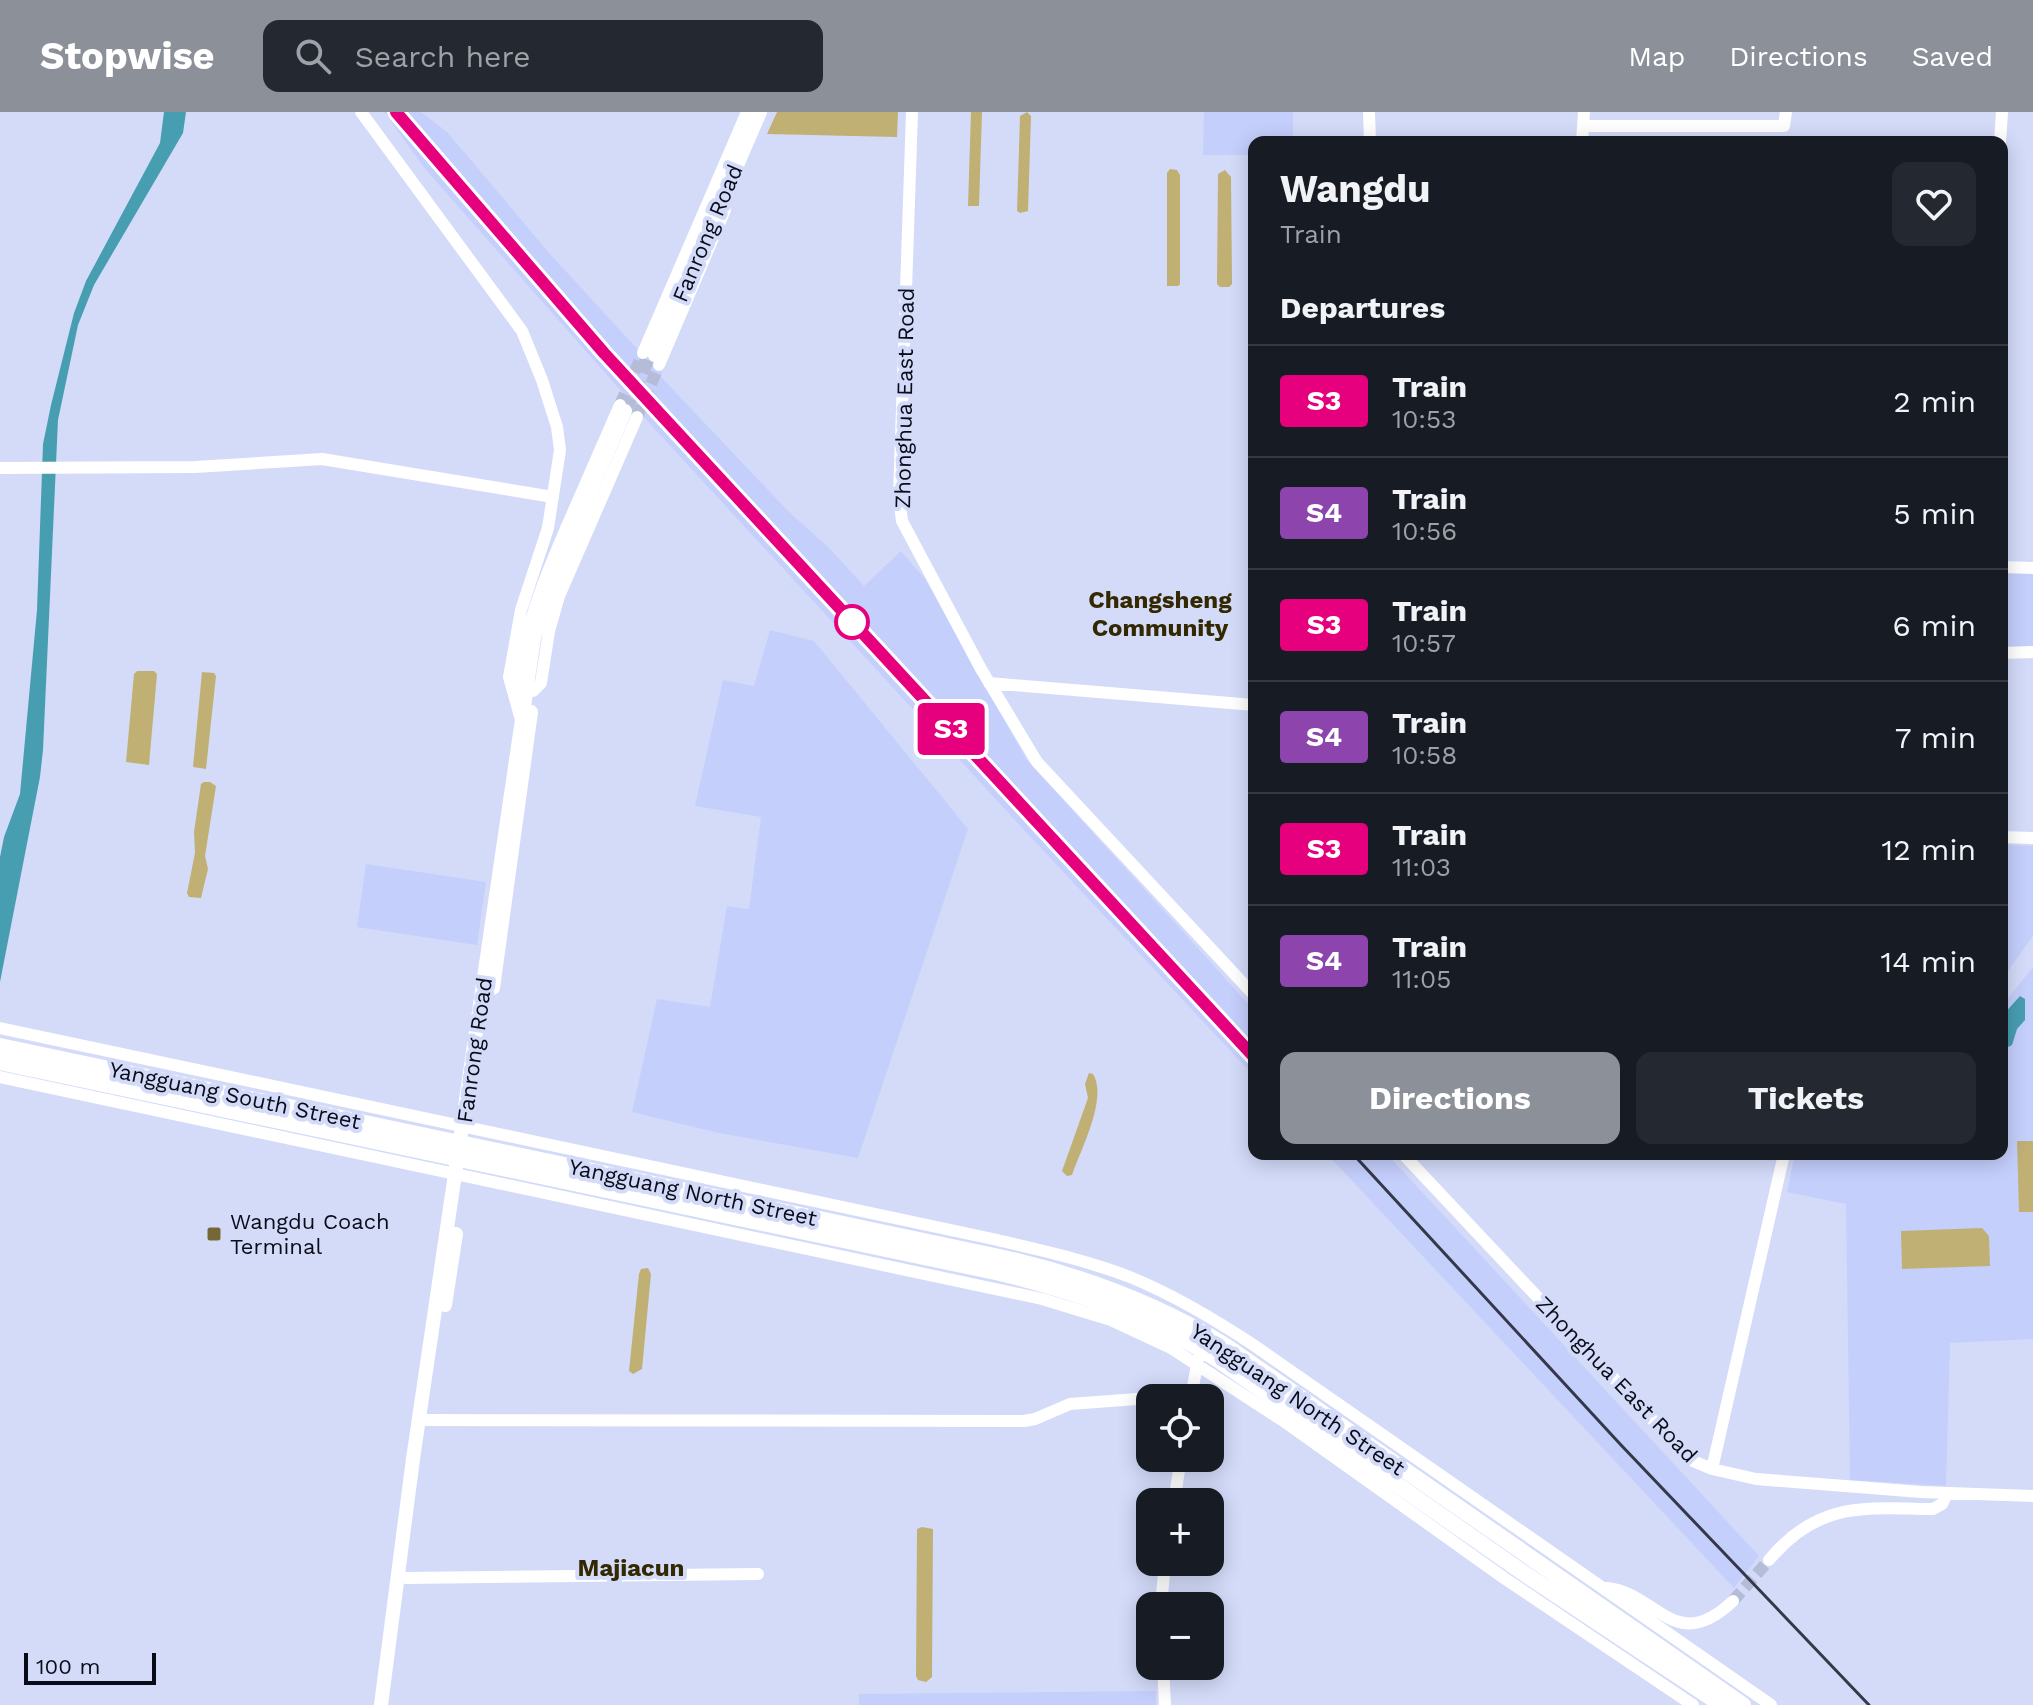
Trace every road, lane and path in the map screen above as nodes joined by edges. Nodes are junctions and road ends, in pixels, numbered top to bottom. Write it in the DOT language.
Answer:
graph roads {
  1 [pos="361,112"];
  2 [pos="747,112"];
  3 [pos="757,112"];
  4 [pos="767,112"];
  5 [pos="912,112"];
  6 [pos="1369,112"];
  7 [pos="1786,112"];
  8 [pos="2002,112"];
  9 [pos="1583,119"];
  10 [pos="1370,136"];
  11 [pos="2000,136"];
  12 [pos="652,356"];
  13 [pos="0,468"];
  14 [pos="553,497"];
  15 [pos="2008,567"];
  16 [pos="2033,568"];
  17 [pos="2033,652"];
  18 [pos="2008,653"];
  19 [pos="989,683"];
  20 [pos="1248,705"];
  21 [pos="521,720"];
  22 [pos="2008,837"];
  23 [pos="2033,838"];
  24 [pos="1248,989"];
  25 [pos="0,1028"];
  26 [pos="0,1046"];
  27 [pos="0,1062"];
  28 [pos="0,1077"];
  29 [pos="464,1152"];
  30 [pos="1409,1160"];
  31 [pos="1783,1160"];
  32 [pos="1200,1348"];
  33 [pos="1197,1365"];
  34 [pos="1193,1384"];
  35 [pos="1136,1399"];
  36 [pos="427,1420"];
  37 [pos="1712,1469"];
  38 [pos="1947,1494"];
  39 [pos="2033,1496"];
  40 [pos="1769,1560"];
  41 [pos="758,1574"];
  42 [pos="406,1578"];
  43 [pos="1604,1589"];
  44 [pos="1589,1598"];
  45 [pos="1733,1601"];
  46 [pos="1164,1680"];
  47 [pos="381,1705"];
  48 [pos="389,1705"];
  49 [pos="1165,1705"];
  50 [pos="1693,1705"];
  51 [pos="1722,1705"];
  52 [pos="1743,1705"];
  53 [pos="1771,1705"];
  1 -- 14 [label="street"];
  2 -- 12 [label="street"];
  3 -- 12 [label="main road, Fanrong Road"];
  4 -- 12 [label="street"];
  5 -- 19 [label="street, Zhonghua East Road"];
  6 -- 10 [label="street"];
  7 -- 9 [label="street"];
  8 -- 11 [label="street"];
  13 -- 14 [label="street"];
  14 -- 21 [label="street"];
  15 -- 16 [label="street"];
  17 -- 18 [label="street"];
  19 -- 20 [label="street"];
  19 -- 24 [label="street, Zhonghua East Road"];
  21 -- 29 [label="main road, Fanrong Road"];
  21 -- 29 [label="main road, Fanrong Road"];
  22 -- 23 [label="street"];
  25 -- 29 [label="street"];
  26 -- 29 [label="highway, Yangguang South Street"];
  27 -- 29 [label="highway, Yangguang South Street"];
  28 -- 29 [label="street"];
  29 -- 32 [label="highway, Yangguang North Street"];
  29 -- 33 [label="street"];
  29 -- 36 [label="main road, Fanrong Road"];
  29 -- 43 [label="street"];
  29 -- 44 [label="highway, Yangguang North Street"];
  29 -- 47 [label="main road, Fanrong Road"];
  30 -- 37 [label="street, Zhonghua East Road"];
  31 -- 37 [label="street"];
  32 -- 33 [label="street"];
  32 -- 51 [label="highway, Yangguang North Street"];
  33 -- 34 [label="street"];
  33 -- 50 [label="street"];
  35 -- 36 [label="street"];
  36 -- 42 [label="main road, Fanrong Road"];
  37 -- 38 [label="street, Zhonghua East Road"];
  38 -- 39 [label="street, Zhonghua East Road"];
  38 -- 40 [label="street"];
  41 -- 42 [label="street"];
  42 -- 48 [label="main road, Fanrong Road"];
  43 -- 44 [label="street"];
  43 -- 45 [label="street"];
  43 -- 53 [label="street"];
  44 -- 52 [label="highway, Yangguang North Street"];
  46 -- 49 [label="street"];
}
